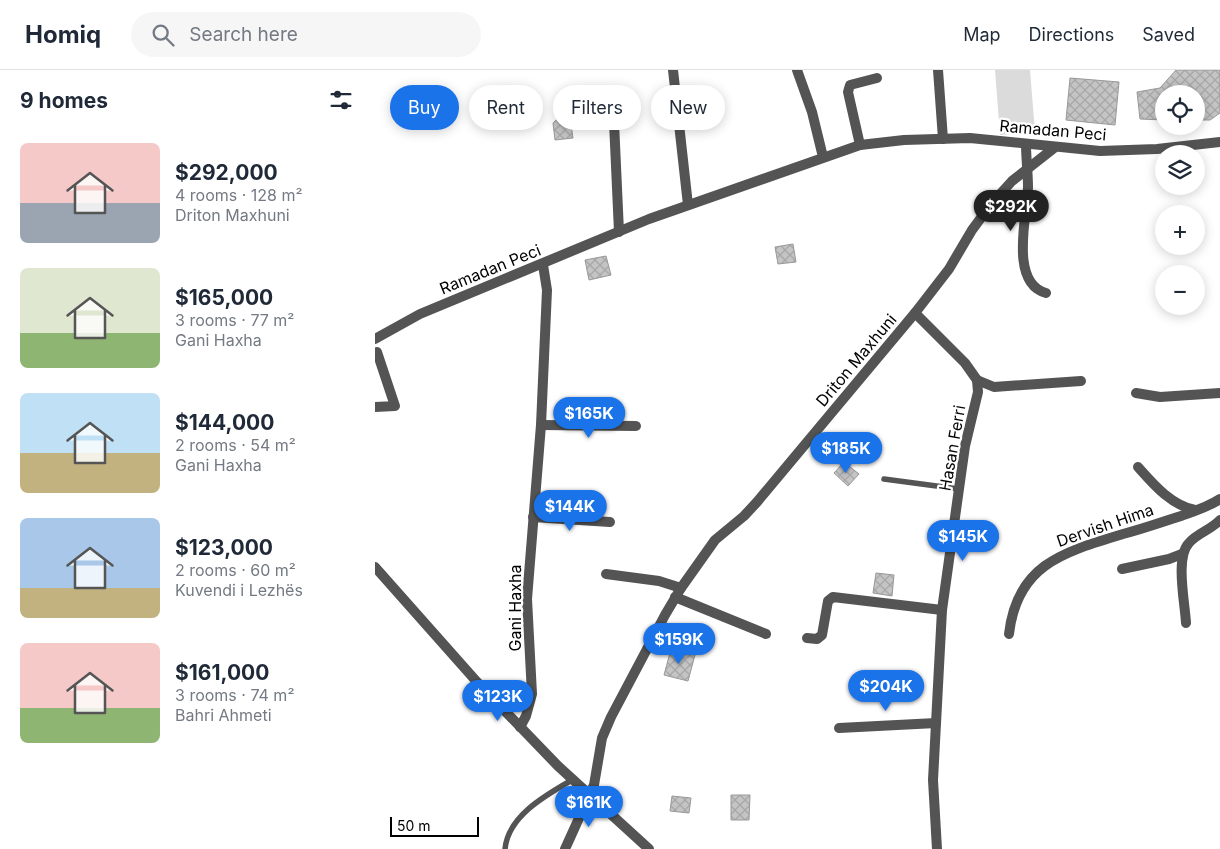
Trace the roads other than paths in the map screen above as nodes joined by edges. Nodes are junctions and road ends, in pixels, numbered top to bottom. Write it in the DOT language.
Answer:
graph roads {
  1 [pos="673,70"];
  2 [pos="797,70"];
  3 [pos="938,70"];
  4 [pos="877,78"];
  5 [pos="614,130"];
  6 [pos="943,139"];
  7 [pos="1220,142"];
  8 [pos="1026,144"];
  9 [pos="860,146"];
  10 [pos="1054,148"];
  11 [pos="823,157"];
  12 [pos="1027,168"];
  13 [pos="688,205"];
  14 [pos="619,232"];
  15 [pos="543,265"];
  16 [pos="1046,293"];
  17 [pos="915,313"];
  18 [pos="375,339"];
  19 [pos="377,352"];
  20 [pos="977,380"];
  21 [pos="1081,382"];
  22 [pos="1220,392"];
  23 [pos="1136,393"];
  24 [pos="375,407"];
  25 [pos="541,425"];
  26 [pos="636,426"];
  27 [pos="1139,467"];
  28 [pos="884,479"];
  29 [pos="959,489"];
  30 [pos="1220,499"];
  31 [pos="1196,510"];
  32 [pos="533,517"];
  33 [pos="1220,520"];
  34 [pos="610,522"];
  35 [pos="1182,554"];
  36 [pos="375,567"];
  37 [pos="1122,569"];
  38 [pos="606,574"];
  39 [pos="678,592"];
  40 [pos="942,610"];
  41 [pos="1186,623"];
  42 [pos="766,634"];
  43 [pos="1009,634"];
  44 [pos="807,638"];
  45 [pos="935,723"];
  46 [pos="520,727"];
  47 [pos="839,728"];
  48 [pos="572,780"];
  49 [pos="590,797"];
  50 [pos="505,849"];
  51 [pos="565,849"];
  52 [pos="649,849"];
  53 [pos="937,849"];
  1 -- 13 [label="street"];
  2 -- 11 [label="street"];
  3 -- 6 [label="street"];
  4 -- 9 [label="street"];
  5 -- 14 [label="street"];
  6 -- 8 [label="street, Ramadan Peci"];
  6 -- 9 [label="street, Ramadan Peci"];
  7 -- 10 [label="street, Ramadan Peci"];
  8 -- 10 [label="street, Ramadan Peci"];
  8 -- 12 [label="street"];
  9 -- 11 [label="street, Ramadan Peci"];
  10 -- 12 [label="street, Driton Maxhuni"];
  11 -- 13 [label="street, Ramadan Peci"];
  12 -- 16 [label="street"];
  12 -- 17 [label="street, Driton Maxhuni"];
  13 -- 14 [label="street, Ramadan Peci"];
  14 -- 15 [label="street, Ramadan Peci"];
  15 -- 18 [label="street, Ramadan Peci"];
  15 -- 25 [label="street, Gani Haxha"];
  17 -- 20 [label="street"];
  17 -- 39 [label="street, Driton Maxhuni"];
  19 -- 24 [label="street"];
  20 -- 21 [label="street"];
  20 -- 29 [label="street, Hasan Ferri"];
  22 -- 23 [label="street"];
  25 -- 26 [label="street"];
  25 -- 32 [label="street, Gani Haxha"];
  27 -- 31 [label="street, Dervish Hima"];
  28 -- 29 [label="lane"];
  29 -- 40 [label="street, Hasan Ferri"];
  30 -- 31 [label="street, Dervish Hima"];
  31 -- 43 [label="street, Dervish Hima"];
  32 -- 34 [label="street"];
  32 -- 46 [label="street, Gani Haxha"];
  33 -- 35 [label="street"];
  35 -- 37 [label="street"];
  35 -- 41 [label="street"];
  36 -- 46 [label="street"];
  38 -- 39 [label="street"];
  39 -- 42 [label="street"];
  39 -- 49 [label="street, Driton Maxhuni"];
  40 -- 44 [label="street"];
  40 -- 45 [label="street, Hasan Ferri"];
  45 -- 47 [label="street"];
  45 -- 53 [label="street, Hasan Ferri"];
  46 -- 48 [label="street"];
  48 -- 49 [label="street"];
  48 -- 50 [label="lane"];
  49 -- 51 [label="street, Driton Maxhuni"];
  49 -- 52 [label="street"];
}
